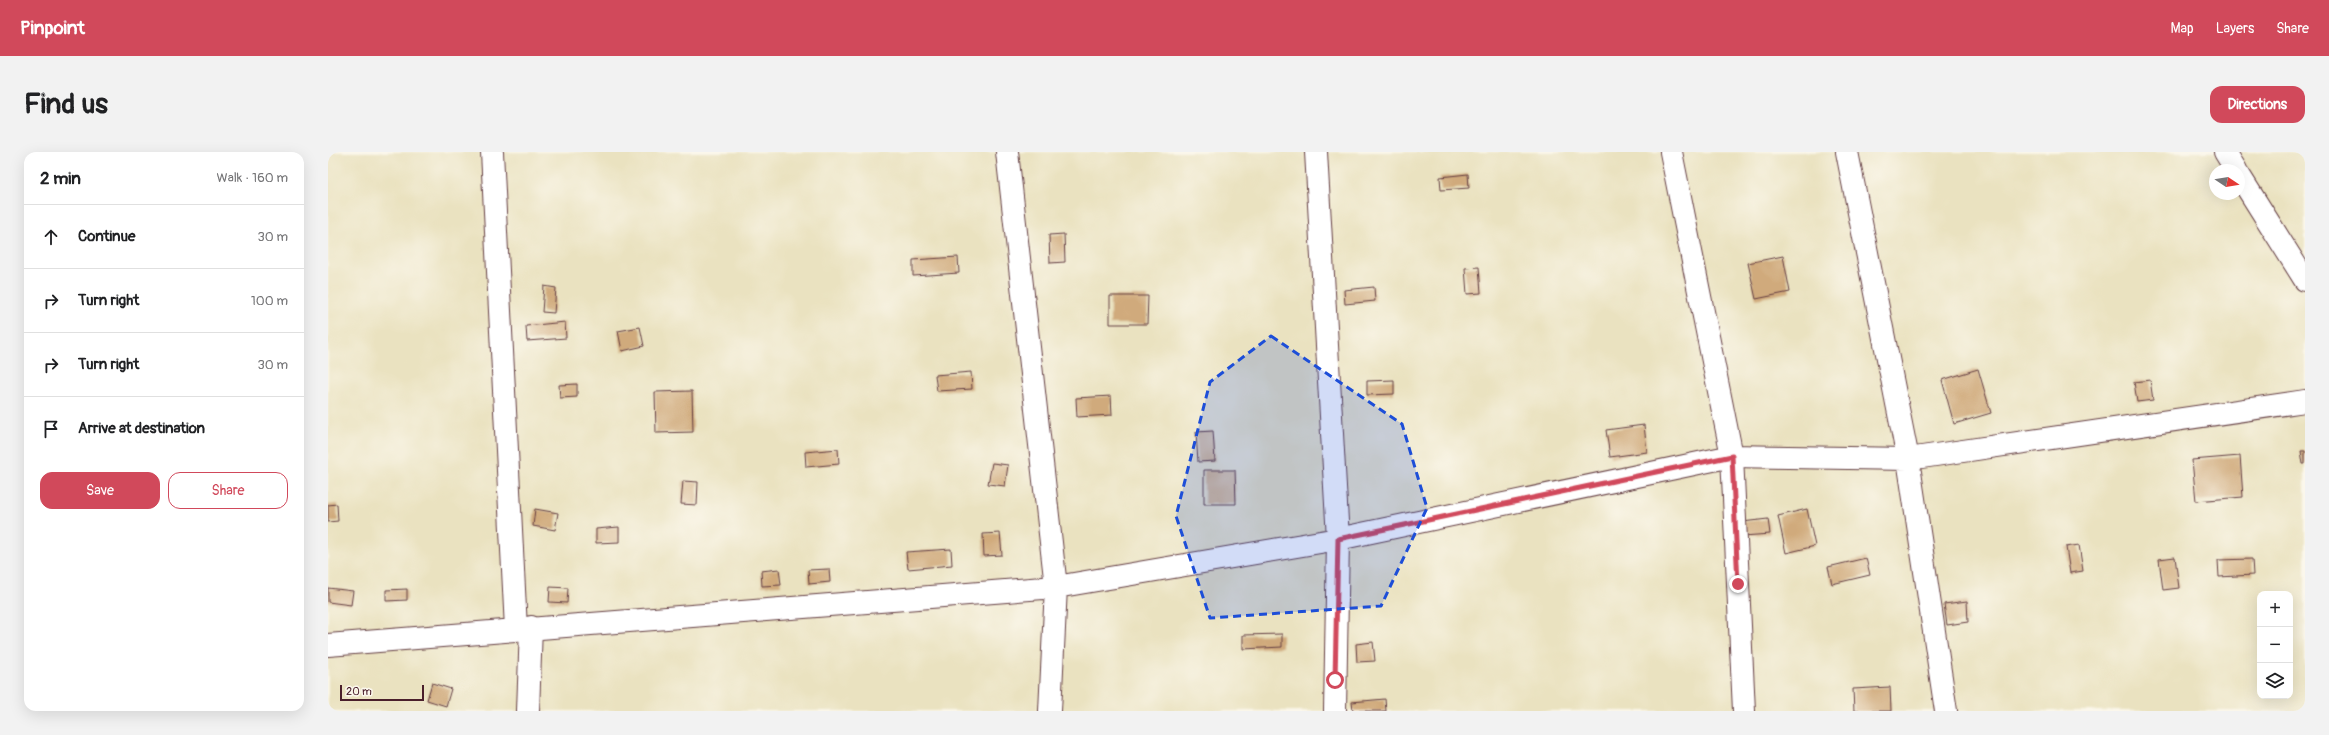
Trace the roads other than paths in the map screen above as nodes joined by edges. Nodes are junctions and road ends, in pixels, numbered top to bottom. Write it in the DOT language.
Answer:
graph roads {
  1 [pos="492,152"];
  2 [pos="1007,152"];
  3 [pos="1316,152"];
  4 [pos="1671,152"];
  5 [pos="1847,152"];
  6 [pos="2225,152"];
  7 [pos="2232,164"];
  8 [pos="2245,185"];
  9 [pos="2305,280"];
  10 [pos="2305,401"];
  11 [pos="1732,456"];
  12 [pos="1908,459"];
  13 [pos="1338,539"];
  14 [pos="1056,587"];
  15 [pos="524,628"];
  16 [pos="328,645"];
  17 [pos="528,711"];
  18 [pos="1050,711"];
  19 [pos="1335,711"];
  20 [pos="1744,711"];
  21 [pos="1946,711"];
  1 -- 15 [label="street"];
  2 -- 14 [label="street"];
  3 -- 13 [label="street"];
  4 -- 11 [label="street"];
  5 -- 12 [label="street"];
  6 -- 7 [label="street"];
  8 -- 9 [label="street"];
  10 -- 12 [label="street"];
  11 -- 12 [label="street"];
  11 -- 13 [label="street"];
  11 -- 20 [label="street"];
  12 -- 21 [label="street"];
  13 -- 14 [label="street"];
  13 -- 19 [label="street"];
  14 -- 15 [label="street"];
  14 -- 18 [label="street"];
  15 -- 16 [label="street"];
  15 -- 17 [label="street"];
}
